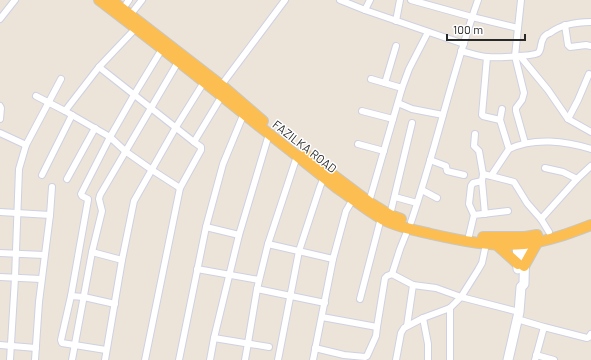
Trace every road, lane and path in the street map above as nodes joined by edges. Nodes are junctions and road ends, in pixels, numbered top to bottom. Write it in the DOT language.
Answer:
graph roads {
  1 [pos="15,0"];
  2 [pos="99,0"];
  3 [pos="111,0"];
  4 [pos="129,0"];
  5 [pos="285,0"];
  6 [pos="340,0"];
  7 [pos="370,0"];
  8 [pos="400,0"];
  9 [pos="411,0"];
  10 [pos="478,0"];
  11 [pos="521,0"];
  12 [pos="140,1"];
  13 [pos="365,10"];
  14 [pos="3,11"];
  15 [pos="124,15"];
  16 [pos="472,17"];
  17 [pos="0,19"];
  18 [pos="396,21"];
  19 [pos="591,22"];
  20 [pos="565,25"];
  21 [pos="136,28"];
  22 [pos="518,28"];
  23 [pos="428,32"];
  24 [pos="464,44"];
  25 [pos="396,46"];
  26 [pos="591,46"];
  27 [pos="162,49"];
  28 [pos="461,51"];
  29 [pos="517,56"];
  30 [pos="488,58"];
  31 [pos="178,62"];
  32 [pos="99,68"];
  33 [pos="589,74"];
  34 [pos="60,79"];
  35 [pos="371,79"];
  36 [pos="204,82"];
  37 [pos="385,83"];
  38 [pos="402,88"];
  39 [pos="221,91"];
  40 [pos="134,95"];
  41 [pos="36,96"];
  42 [pos="48,102"];
  43 [pos="398,103"];
  44 [pos="0,106"];
  45 [pos="151,108"];
  46 [pos="502,109"];
  47 [pos="65,110"];
  48 [pos="362,110"];
  49 [pos="244,113"];
  50 [pos="72,115"];
  51 [pos="442,115"];
  52 [pos="0,119"];
  53 [pos="393,119"];
  54 [pos="568,119"];
  55 [pos="500,120"];
  56 [pos="412,123"];
  57 [pos="176,127"];
  58 [pos="95,128"];
  59 [pos="591,132"];
  60 [pos="0,133"];
  61 [pos="269,134"];
  62 [pos="475,134"];
  63 [pos="110,137"];
  64 [pos="194,142"];
  65 [pos="525,143"];
  66 [pos="358,144"];
  67 [pos="26,145"];
  68 [pos="509,149"];
  69 [pos="591,149"];
  70 [pos="125,151"];
  71 [pos="384,151"];
  72 [pos="297,156"];
  73 [pos="430,160"];
  74 [pos="591,166"];
  75 [pos="545,168"];
  76 [pos="152,170"];
  77 [pos="483,174"];
  78 [pos="464,175"];
  79 [pos="42,176"];
  80 [pos="491,176"];
  81 [pos="324,177"];
  82 [pos="67,179"];
  83 [pos="577,179"];
  84 [pos="482,181"];
  85 [pos="52,187"];
  86 [pos="180,188"];
  87 [pos="422,190"];
  88 [pos="395,197"];
  89 [pos="437,198"];
  90 [pos="353,199"];
  91 [pos="369,202"];
  92 [pos="417,203"];
  93 [pos="508,211"];
  94 [pos="0,212"];
  95 [pos="18,213"];
  96 [pos="485,214"];
  97 [pos="50,215"];
  98 [pos="474,215"];
  99 [pos="386,217"];
  100 [pos="591,218"];
  101 [pos="541,219"];
  102 [pos="591,225"];
  103 [pos="206,226"];
  104 [pos="410,226"];
  105 [pos="549,232"];
  106 [pos="238,234"];
  107 [pos="469,236"];
  108 [pos="521,240"];
  109 [pos="538,241"];
  110 [pos="268,244"];
  111 [pos="486,244"];
  112 [pos="497,245"];
  113 [pos="299,251"];
  114 [pos="92,252"];
  115 [pos="0,253"];
  116 [pos="16,254"];
  117 [pos="44,255"];
  118 [pos="333,259"];
  119 [pos="122,260"];
  120 [pos="521,265"];
  121 [pos="197,269"];
  122 [pos="392,274"];
  123 [pos="229,275"];
  124 [pos="0,277"];
  125 [pos="15,278"];
  126 [pos="41,279"];
  127 [pos="259,280"];
  128 [pos="413,285"];
  129 [pos="257,288"];
  130 [pos="71,296"];
  131 [pos="291,296"];
  132 [pos="84,297"];
  133 [pos="461,297"];
  134 [pos="360,299"];
  135 [pos="325,303"];
  136 [pos="114,304"];
  137 [pos="450,308"];
  138 [pos="518,316"];
  139 [pos="322,317"];
  140 [pos="423,318"];
  141 [pos="407,326"];
  142 [pos="377,327"];
  143 [pos="544,327"];
  144 [pos="591,334"];
  145 [pos="214,338"];
  146 [pos="248,343"];
  147 [pos="0,345"];
  148 [pos="75,345"];
  149 [pos="11,346"];
  150 [pos="269,347"];
  151 [pos="36,348"];
  152 [pos="315,348"];
  153 [pos="106,350"];
  154 [pos="536,358"];
  155 [pos="10,360"];
  156 [pos="35,360"];
  157 [pos="72,360"];
  158 [pos="104,360"];
  159 [pos="145,360"];
  160 [pos="179,360"];
  161 [pos="210,360"];
  162 [pos="245,360"];
  163 [pos="278,360"];
  164 [pos="313,360"];
  165 [pos="396,360"];
  166 [pos="428,360"];
  167 [pos="450,360"];
  168 [pos="508,360"];
  169 [pos="554,360"];
  1 -- 14 [label="street"];
  2 -- 15 [label="highway, FAZILKA ROAD"];
  3 -- 15 [label="highway, FAZILKA ROAD"];
  4 -- 15 [label="street"];
  5 -- 39 [label="street"];
  6 -- 13 [label="street"];
  7 -- 13 [label="street"];
  8 -- 18 [label="street"];
  9 -- 16 [label="street"];
  10 -- 16 [label="street"];
  11 -- 22 [label="street"];
  12 -- 15 [label="street"];
  13 -- 18 [label="street"];
  14 -- 17 [label="street"];
  15 -- 21 [label="highway, FAZILKA ROAD"];
  15 -- 39 [label="highway, FAZILKA ROAD"];
  16 -- 22 [label="street"];
  16 -- 24 [label="street"];
  18 -- 23 [label="street"];
  19 -- 20 [label="street"];
  20 -- 26 [label="street"];
  20 -- 29 [label="street"];
  21 -- 27 [label="highway, FAZILKA ROAD"];
  21 -- 32 [label="street"];
  22 -- 29 [label="street"];
  23 -- 24 [label="street"];
  23 -- 38 [label="street"];
  24 -- 28 [label="street"];
  25 -- 37 [label="street"];
  27 -- 31 [label="highway, FAZILKA ROAD"];
  27 -- 40 [label="street"];
  28 -- 30 [label="street"];
  28 -- 51 [label="street"];
  29 -- 30 [label="street"];
  29 -- 54 [label="street"];
  29 -- 65 [label="street"];
  30 -- 55 [label="street"];
  31 -- 36 [label="highway, FAZILKA ROAD"];
  31 -- 45 [label="street"];
  32 -- 40 [label="street"];
  32 -- 47 [label="street"];
  33 -- 54 [label="street"];
  34 -- 42 [label="street"];
  35 -- 37 [label="street"];
  36 -- 39 [label="highway, FAZILKA ROAD"];
  36 -- 57 [label="street"];
  37 -- 38 [label="street"];
  38 -- 43 [label="street"];
  39 -- 49 [label="highway, FAZILKA ROAD"];
  39 -- 64 [label="street"];
  39 -- 91 [label="highway, FAZILKA ROAD"];
  40 -- 45 [label="street"];
  40 -- 63 [label="street"];
  41 -- 42 [label="street"];
  42 -- 47 [label="street"];
  42 -- 67 [label="street"];
  43 -- 51 [label="street"];
  43 -- 53 [label="street"];
  44 -- 52 [label="street"];
  45 -- 57 [label="street"];
  45 -- 70 [label="street"];
  46 -- 55 [label="street"];
  47 -- 50 [label="street"];
  48 -- 53 [label="street"];
  49 -- 61 [label="highway, FAZILKA ROAD"];
  49 -- 103 [label="street"];
  50 -- 58 [label="street"];
  50 -- 79 [label="street"];
  51 -- 73 [label="street"];
  53 -- 71 [label="street"];
  54 -- 59 [label="street"];
  55 -- 68 [label="street"];
  56 -- 88 [label="street"];
  57 -- 64 [label="street"];
  57 -- 76 [label="street"];
  58 -- 63 [label="street"];
  58 -- 82 [label="street"];
  60 -- 67 [label="street"];
  61 -- 72 [label="highway, FAZILKA ROAD"];
  61 -- 106 [label="street"];
  62 -- 77 [label="street"];
  63 -- 70 [label="street"];
  63 -- 130 [label="street"];
  64 -- 86 [label="street"];
  65 -- 68 [label="street"];
  65 -- 69 [label="street"];
  66 -- 71 [label="street"];
  67 -- 95 [label="street"];
  68 -- 80 [label="street"];
  70 -- 76 [label="street"];
  70 -- 114 [label="street"];
  71 -- 91 [label="street"];
  72 -- 81 [label="highway, FAZILKA ROAD"];
  72 -- 110 [label="street"];
  73 -- 78 [label="street"];
  73 -- 87 [label="street"];
  74 -- 83 [label="street"];
  75 -- 83 [label="street"];
  76 -- 86 [label="street"];
  76 -- 119 [label="street"];
  77 -- 80 [label="street"];
  77 -- 84 [label="street"];
  80 -- 101 [label="street"];
  81 -- 90 [label="highway, FAZILKA ROAD"];
  81 -- 113 [label="street"];
  83 -- 101 [label="street"];
  84 -- 96 [label="street"];
  84 -- 98 [label="street"];
  85 -- 97 [label="street"];
  86 -- 159 [label="street"];
  87 -- 89 [label="street"];
  87 -- 92 [label="street"];
  88 -- 92 [label="street"];
  88 -- 99 [label="street"];
  90 -- 99 [label="highway, FAZILKA ROAD"];
  90 -- 118 [label="street"];
  91 -- 99 [label="highway, FAZILKA ROAD"];
  92 -- 104 [label="street"];
  93 -- 96 [label="street"];
  94 -- 95 [label="street"];
  95 -- 97 [label="street"];
  95 -- 116 [label="street"];
  96 -- 98 [label="street"];
  97 -- 117 [label="street"];
  98 -- 107 [label="street"];
  99 -- 104 [label="highway, FAZILKA ROAD"];
  99 -- 134 [label="street"];
  100 -- 105 [label="highway"];
  101 -- 105 [label="street"];
  102 -- 109 [label="highway"];
  103 -- 106 [label="street"];
  103 -- 121 [label="street"];
  104 -- 107 [label="highway, FAZILKA ROAD"];
  104 -- 111 [label="highway, FAZILKA ROAD"];
  104 -- 122 [label="street"];
  105 -- 108 [label="highway"];
  106 -- 123 [label="street"];
  107 -- 108 [label="highway, FAZILKA ROAD"];
  108 -- 109 [label="highway"];
  108 -- 112 [label="highway, FAZILKA ROAD"];
  108 -- 120 [label="main road"];
  109 -- 120 [label="highway"];
  110 -- 113 [label="street"];
  110 -- 127 [label="street"];
  111 -- 112 [label="highway, FAZILKA ROAD"];
  111 -- 133 [label="street"];
  112 -- 120 [label="highway"];
  113 -- 118 [label="street"];
  113 -- 131 [label="street"];
  114 -- 119 [label="street"];
  114 -- 132 [label="street"];
  115 -- 116 [label="street"];
  116 -- 117 [label="street"];
  116 -- 125 [label="street"];
  117 -- 126 [label="street"];
  118 -- 135 [label="street"];
  119 -- 136 [label="street"];
  120 -- 138 [label="main road"];
  121 -- 123 [label="street"];
  121 -- 160 [label="street"];
  122 -- 128 [label="street"];
  122 -- 142 [label="street"];
  123 -- 127 [label="street"];
  123 -- 145 [label="street"];
  124 -- 125 [label="street"];
  125 -- 126 [label="street"];
  125 -- 149 [label="street"];
  126 -- 151 [label="street"];
  127 -- 129 [label="street"];
  128 -- 133 [label="street"];
  128 -- 141 [label="street"];
  129 -- 131 [label="street"];
  129 -- 146 [label="street"];
  130 -- 132 [label="street"];
  130 -- 148 [label="street"];
  131 -- 135 [label="street"];
  131 -- 163 [label="street"];
  132 -- 136 [label="street"];
  132 -- 148 [label="street"];
  133 -- 137 [label="street"];
  133 -- 138 [label="street"];
  135 -- 139 [label="street"];
  136 -- 153 [label="street"];
  137 -- 140 [label="street"];
  137 -- 167 [label="street"];
  138 -- 143 [label="street"];
  138 -- 168 [label="main road"];
  139 -- 142 [label="street"];
  139 -- 152 [label="street"];
  140 -- 141 [label="street"];
  140 -- 166 [label="street"];
  141 -- 165 [label="street"];
  142 -- 152 [label="street"];
  143 -- 144 [label="street"];
  143 -- 154 [label="street"];
  145 -- 146 [label="street"];
  145 -- 161 [label="street"];
  146 -- 150 [label="street"];
  146 -- 162 [label="street"];
  147 -- 149 [label="street"];
  148 -- 153 [label="street"];
  148 -- 157 [label="street"];
  149 -- 151 [label="street"];
  149 -- 155 [label="street"];
  151 -- 156 [label="street"];
  152 -- 164 [label="street"];
  153 -- 158 [label="street"];
  154 -- 169 [label="street"];
}
